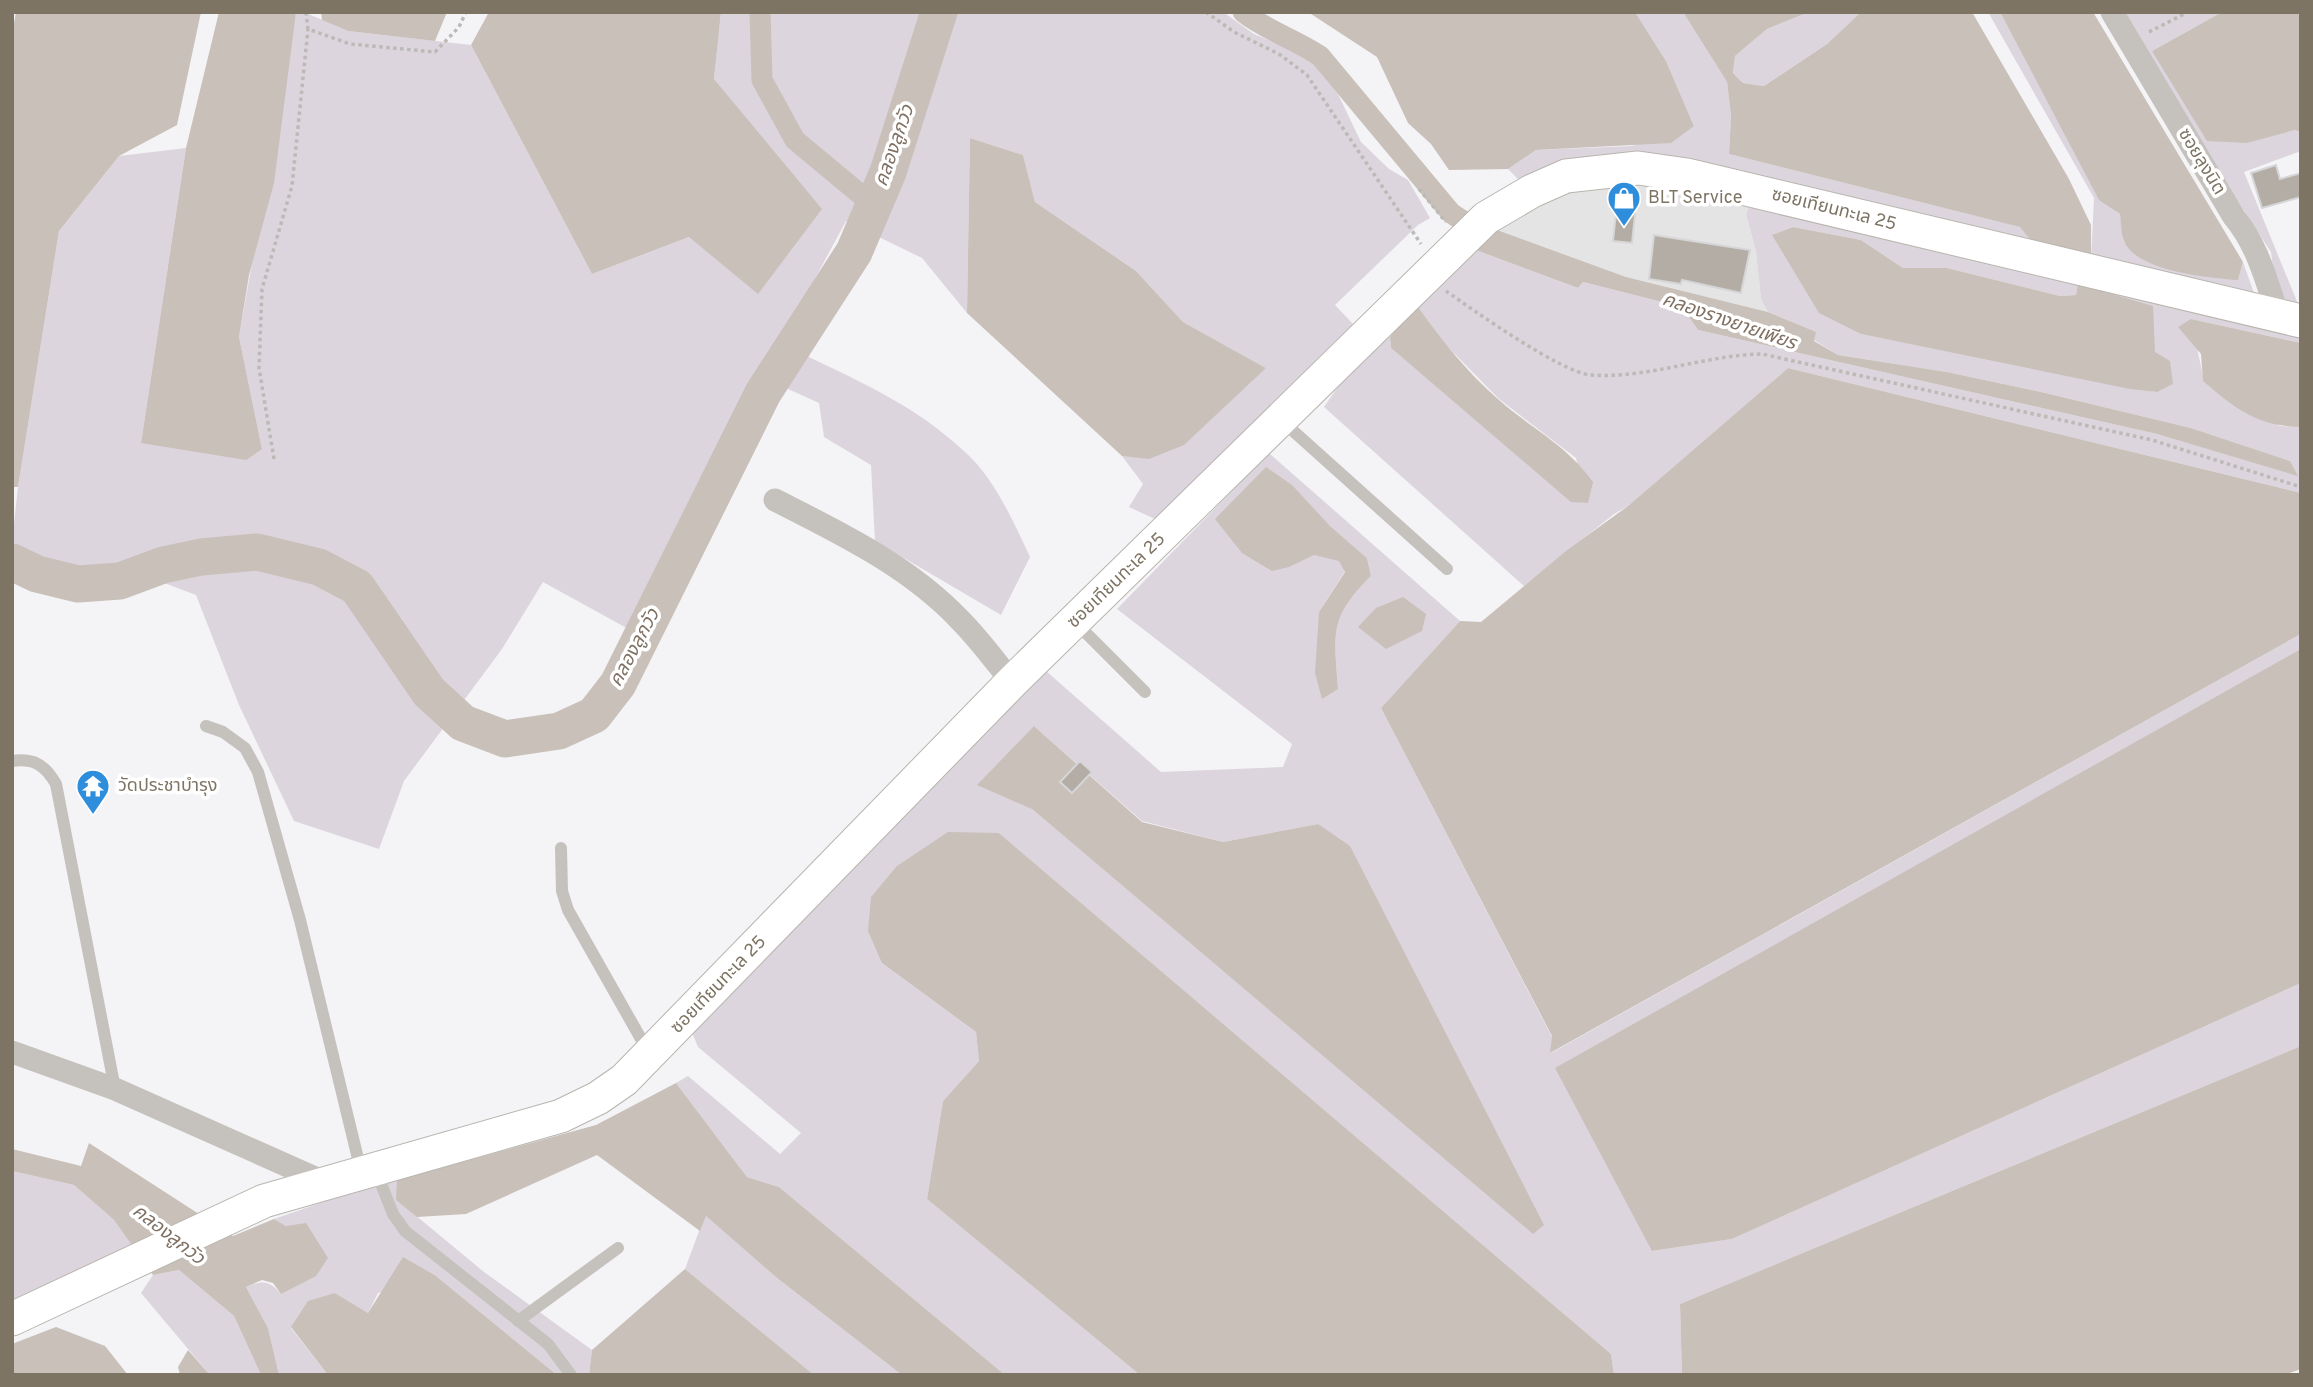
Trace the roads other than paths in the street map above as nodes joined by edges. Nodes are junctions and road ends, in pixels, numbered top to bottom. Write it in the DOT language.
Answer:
graph roads {
  1 [pos="2112,12"];
  2 [pos="2289,318"];
  3 [pos="1282,421"];
  4 [pos="775,500"];
  5 [pos="1447,569"];
  6 [pos="1075,622"];
  7 [pos="1026,669"];
  8 [pos="1145,692"];
  9 [pos="206,726"];
  10 [pos="12,761"];
  11 [pos="561,848"];
  12 [pos="12,1052"];
  13 [pos="651,1056"];
  14 [pos="115,1089"];
  15 [pos="368,1169"];
  16 [pos="324,1182"];
  17 [pos="618,1248"];
  18 [pos="12,1319"];
  19 [pos="518,1321"];
  20 [pos="571,1375"];
  1 -- 2 [label="street, ซอยลุงนิต"];
  2 -- 3 [label="street, ซอยเทียนทะเล 25"];
  3 -- 5 [label="lane"];
  3 -- 6 [label="street, ซอยเทียนทะเล 25"];
  4 -- 7 [label="street"];
  6 -- 7 [label="street, ซอยเทียนทะเล 25"];
  6 -- 8 [label="lane"];
  7 -- 13 [label="street, ซอยเทียนทะเล 25"];
  9 -- 15 [label="lane"];
  10 -- 14 [label="lane"];
  11 -- 13 [label="lane"];
  12 -- 14 [label="street"];
  13 -- 15 [label="street, ซอยเทียนทะเล 25"];
  14 -- 16 [label="street"];
  15 -- 16 [label="street, ซอยเทียนทะเล 25"];
  15 -- 19 [label="lane"];
  16 -- 18 [label="street, ซอยเทียนทะเล 25"];
  17 -- 19 [label="lane"];
  19 -- 20 [label="lane"];
}
